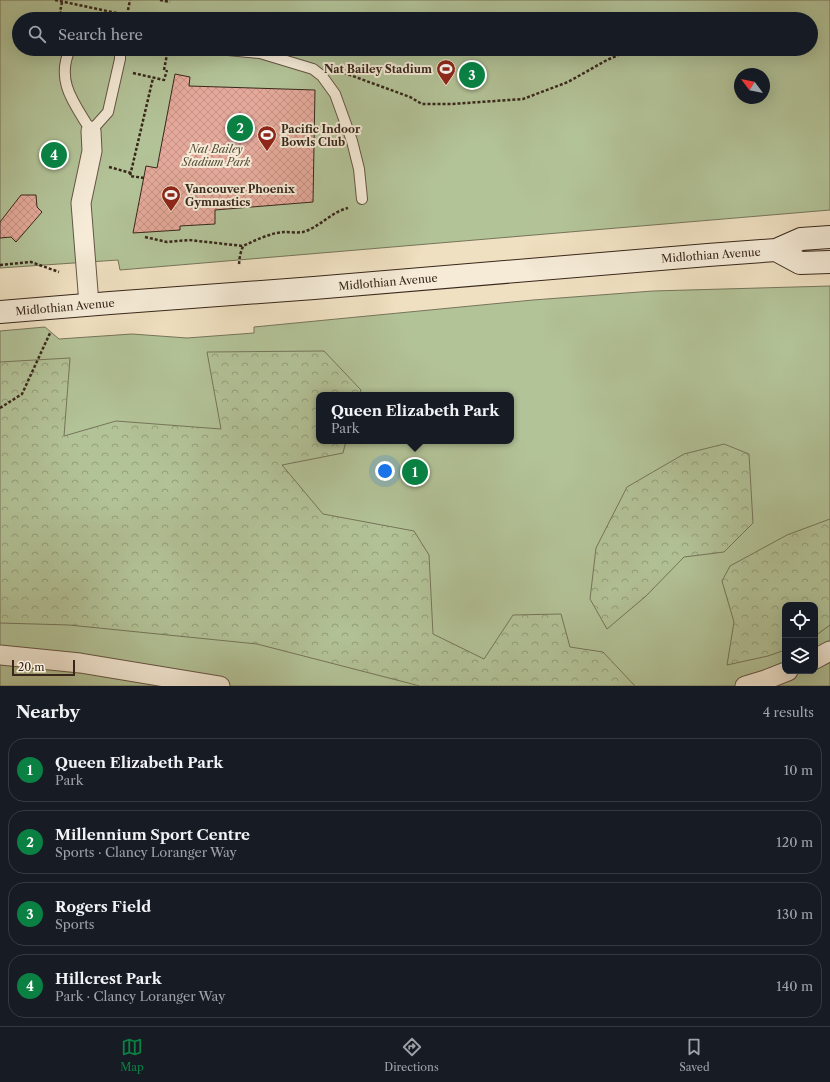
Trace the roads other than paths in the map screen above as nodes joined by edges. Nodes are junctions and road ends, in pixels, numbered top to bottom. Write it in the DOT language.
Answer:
graph roads {
  1 [pos="68,56"];
  2 [pos="120,56"];
  3 [pos="267,56"];
  4 [pos="91,131"];
  5 [pos="362,199"];
  6 [pos="830,237"];
  7 [pos="776,250"];
  8 [pos="830,262"];
  9 [pos="89,304"];
  10 [pos="0,312"];
  11 [pos="830,652"];
  12 [pos="0,655"];
  13 [pos="818,658"];
  14 [pos="782,673"];
  15 [pos="220,686"];
  16 [pos="745,686"];
  1 -- 4 [label="lane"];
  2 -- 4 [label="lane"];
  3 -- 5 [label="lane"];
  4 -- 9 [label="street"];
  6 -- 7 [label="street, Midlothian Avenue"];
  7 -- 8 [label="street, Midlothian Avenue"];
  7 -- 9 [label="street, Midlothian Avenue"];
  9 -- 10 [label="street, Midlothian Avenue"];
  11 -- 13 [label="street"];
  12 -- 15 [label="street"];
  14 -- 16 [label="street"];
}
